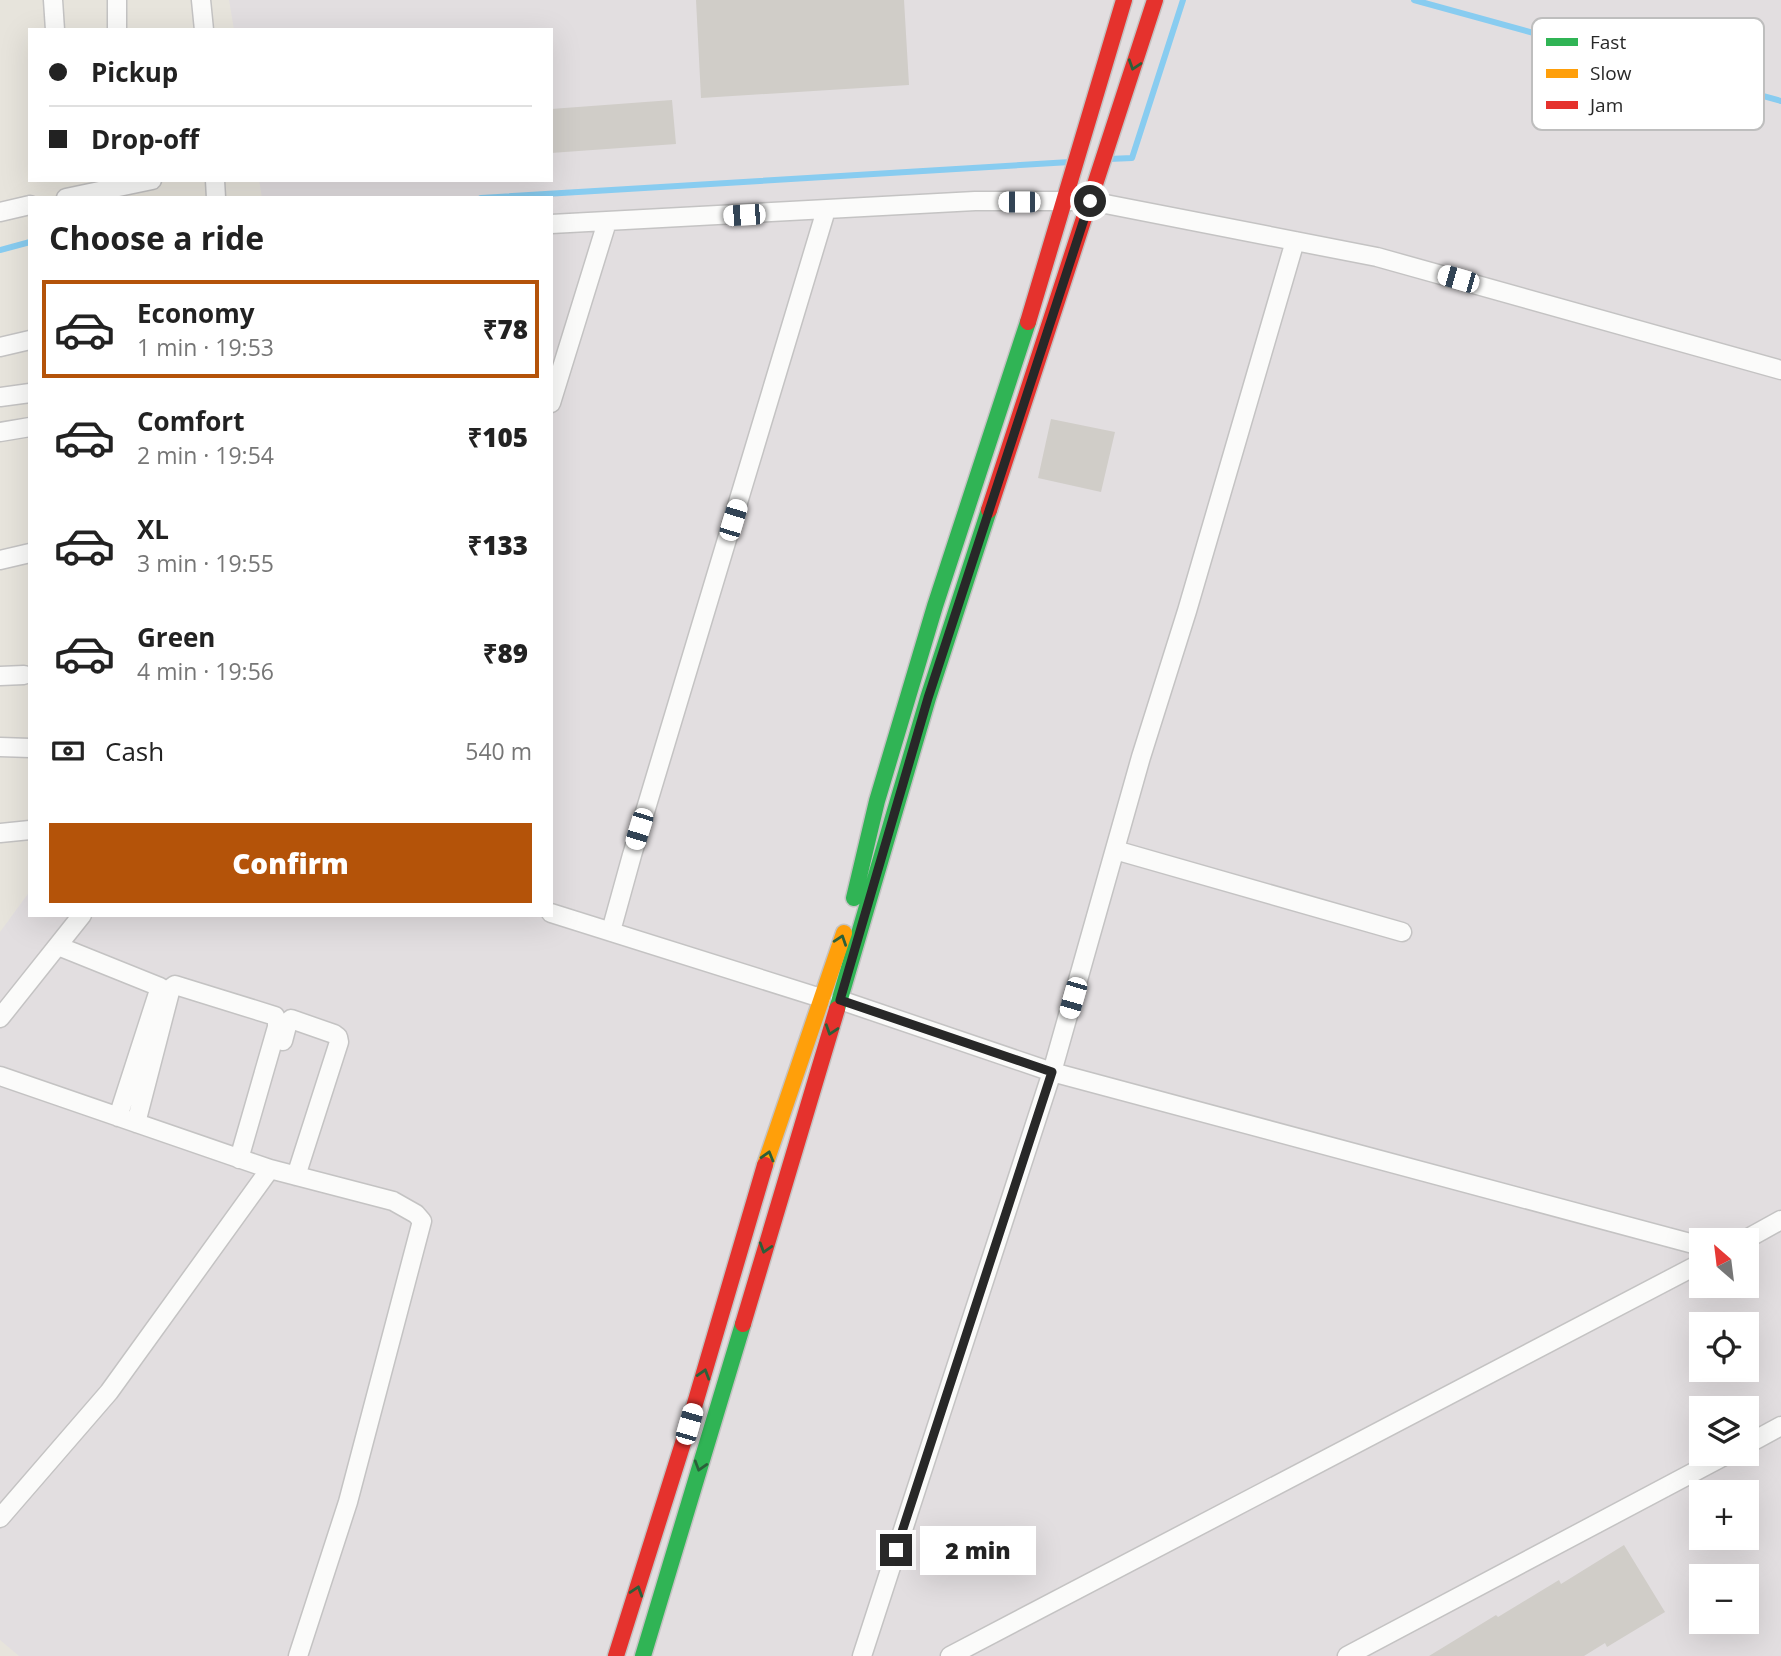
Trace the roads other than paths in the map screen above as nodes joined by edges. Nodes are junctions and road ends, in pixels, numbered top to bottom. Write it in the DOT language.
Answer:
graph roads {
  1 [pos="53,0"];
  2 [pos="117,0"];
  3 [pos="201,0"];
  4 [pos="1124,0"];
  5 [pos="1155,0"];
  6 [pos="55,28"];
  7 [pos="117,28"];
  8 [pos="204,28"];
  9 [pos="118,184"];
  10 [pos="73,196"];
  11 [pos="1090,201"];
  12 [pos="1063,202"];
  13 [pos="28,205"];
  14 [pos="826,210"];
  15 [pos="0,212"];
  16 [pos="607,222"];
  17 [pos="553,224"];
  18 [pos="1295,241"];
  19 [pos="28,340"];
  20 [pos="0,346"];
  21 [pos="1781,370"];
  22 [pos="28,393"];
  23 [pos="0,397"];
  24 [pos="553,397"];
  25 [pos="28,427"];
  26 [pos="0,432"];
  27 [pos="28,553"];
  28 [pos="0,559"];
  29 [pos="24,674"];
  30 [pos="0,676"];
  31 [pos="0,747"];
  32 [pos="28,748"];
  33 [pos="28,830"];
  34 [pos="0,833"];
  35 [pos="1115,850"];
  36 [pos="553,914"];
  37 [pos="80,917"];
  38 [pos="611,931"];
  39 [pos="1402,932"];
  40 [pos="58,946"];
  41 [pos="821,998"];
  42 [pos="840,1000"];
  43 [pos="0,1018"];
  44 [pos="1052,1072"];
  45 [pos="0,1076"];
  46 [pos="118,1117"];
  47 [pos="136,1123"];
  48 [pos="243,1160"];
  49 [pos="270,1169"];
  50 [pos="296,1176"];
  51 [pos="1781,1220"];
  52 [pos="1759,1232"];
  53 [pos="1689,1243"];
  54 [pos="1689,1269"];
  55 [pos="1781,1426"];
  56 [pos="1759,1437"];
  57 [pos="1705,1466"];
  58 [pos="0,1518"];
  59 [pos="298,1656"];
  60 [pos="615,1656"];
  61 [pos="643,1656"];
  62 [pos="862,1656"];
  63 [pos="950,1656"];
  64 [pos="1347,1656"];
  1 -- 6 [label="street"];
  2 -- 7 [label="street"];
  3 -- 8 [label="street"];
  4 -- 12 [label="street"];
  5 -- 11 [label="street, one-way"];
  9 -- 10 [label="street"];
  11 -- 12 [label="street"];
  11 -- 18 [label="street"];
  11 -- 42 [label="street"];
  12 -- 14 [label="street"];
  41 -- 12 [label="street, one-way"];
  13 -- 15 [label="street"];
  14 -- 16 [label="street"];
  14 -- 38 [label="street"];
  16 -- 17 [label="street"];
  16 -- 24 [label="street"];
  18 -- 21 [label="street"];
  18 -- 35 [label="street"];
  19 -- 20 [label="street"];
  22 -- 23 [label="street"];
  25 -- 26 [label="street"];
  27 -- 28 [label="street"];
  29 -- 30 [label="street"];
  31 -- 32 [label="street"];
  33 -- 34 [label="street"];
  35 -- 39 [label="street"];
  35 -- 44 [label="street"];
  36 -- 38 [label="street"];
  37 -- 40 [label="street"];
  38 -- 41 [label="street"];
  40 -- 43 [label="street"];
  40 -- 46 [label="street"];
  41 -- 42 [label="street"];
  60 -- 41 [label="street, one-way"];
  42 -- 44 [label="street"];
  42 -- 61 [label="street, one-way"];
  44 -- 53 [label="street"];
  44 -- 62 [label="street"];
  45 -- 46 [label="street"];
  46 -- 47 [label="street"];
  47 -- 48 [label="street"];
  47 -- 48 [label="street"];
  48 -- 49 [label="street"];
  48 -- 50 [label="street"];
  49 -- 50 [label="street"];
  49 -- 58 [label="street"];
  50 -- 59 [label="street"];
  51 -- 52 [label="street"];
  54 -- 63 [label="street"];
  55 -- 56 [label="street"];
  57 -- 64 [label="street"];
}
